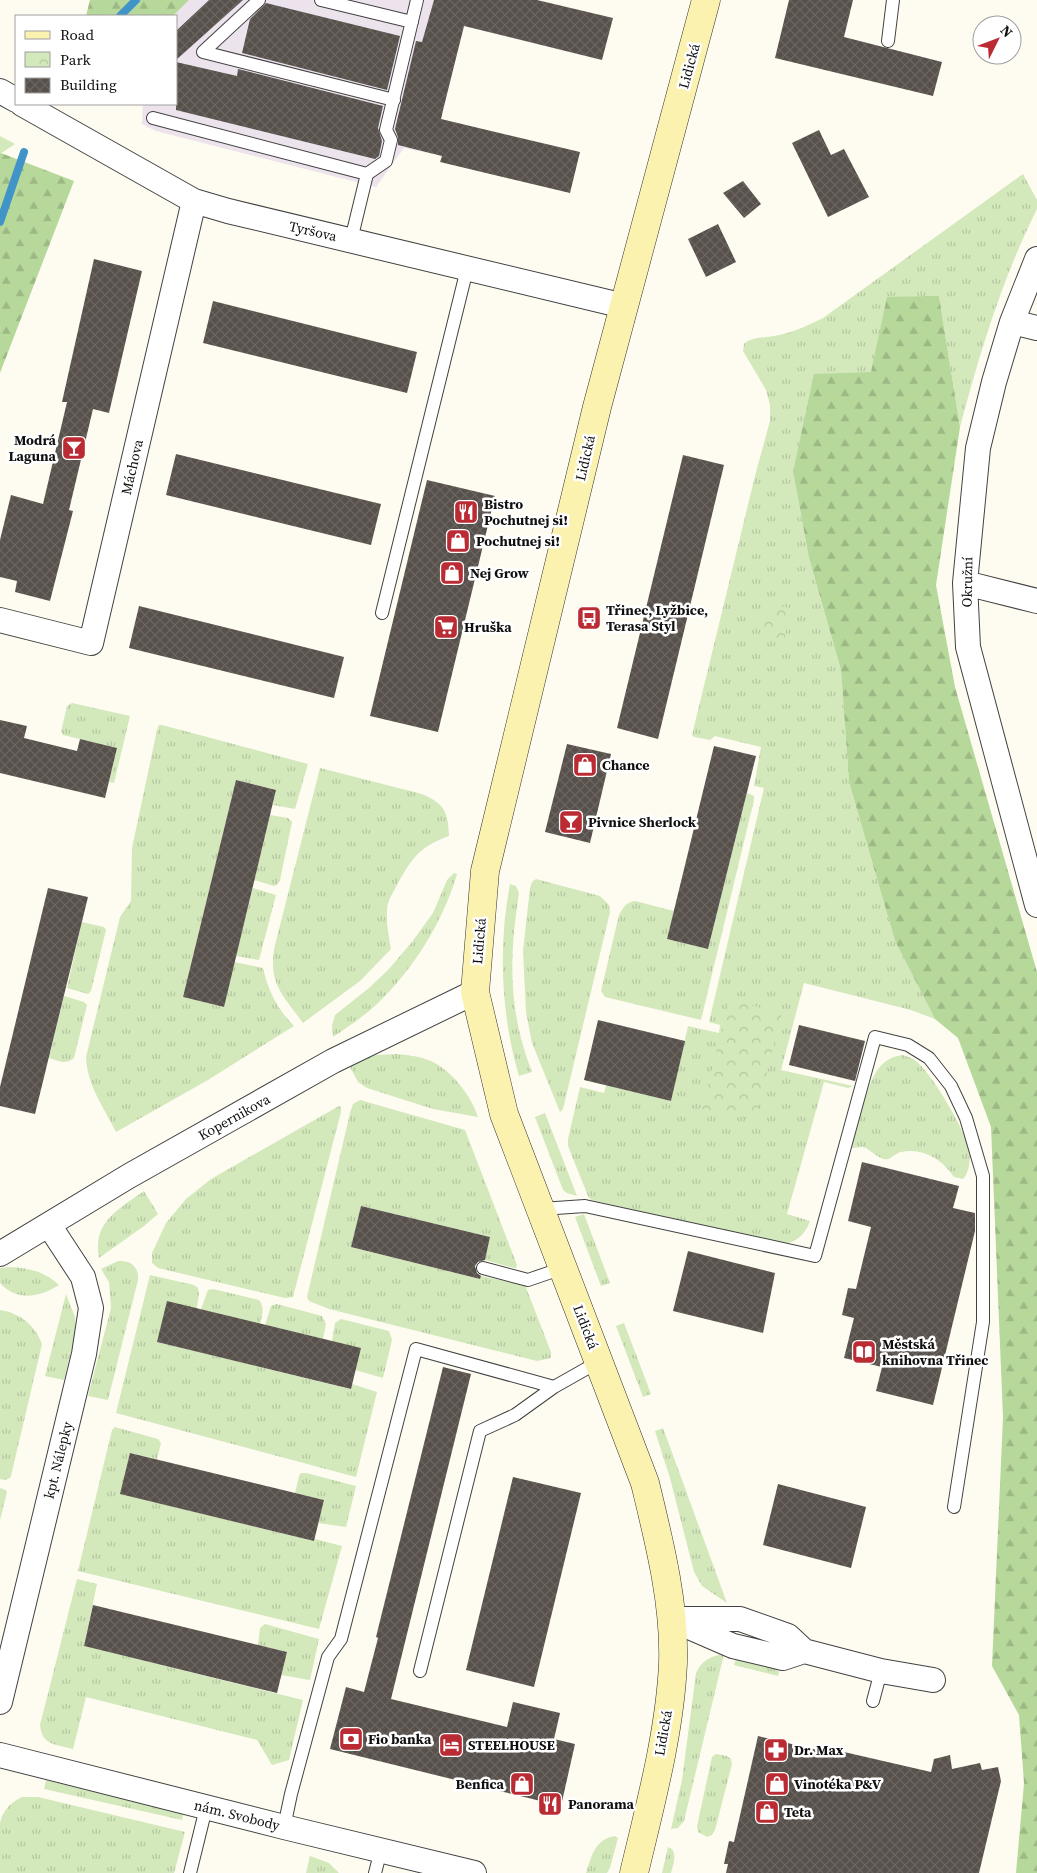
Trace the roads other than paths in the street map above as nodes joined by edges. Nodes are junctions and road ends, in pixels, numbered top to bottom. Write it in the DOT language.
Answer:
graph roads {
  1 [pos="259,0"];
  2 [pos="321,0"];
  3 [pos="417,0"];
  4 [pos="706,0"];
  5 [pos="894,0"];
  6 [pos="412,22"];
  7 [pos="888,41"];
  8 [pos="0,91"];
  9 [pos="15,99"];
  10 [pos="394,100"];
  11 [pos="24,105"];
  12 [pos="153,118"];
  13 [pos="368,174"];
  14 [pos="194,201"];
  15 [pos="351,240"];
  16 [pos="1037,259"];
  17 [pos="467,269"];
  18 [pos="624,306"];
  19 [pos="1012,322"];
  20 [pos="1037,328"];
  21 [pos="965,583"];
  22 [pos="1037,601"];
  23 [pos="382,613"];
  24 [pos="0,620"];
  25 [pos="1027,836"];
  26 [pos="1037,905"];
  27 [pos="475,992"];
  28 [pos="541,1209"];
  29 [pos="49,1225"];
  30 [pos="0,1254"];
  31 [pos="483,1268"];
  32 [pos="563,1268"];
  33 [pos="600,1362"];
  34 [pos="554,1387"];
  35 [pos="954,1507"];
  36 [pos="672,1620"];
  37 [pos="420,1671"];
  38 [pos="881,1671"];
  39 [pos="933,1680"];
  40 [pos="0,1702"];
  41 [pos="873,1702"];
  42 [pos="0,1755"];
  43 [pos="206,1808"];
  44 [pos="284,1827"];
  45 [pos="381,1850"];
  46 [pos="190,1873"];
  47 [pos="375,1873"];
  48 [pos="474,1873"];
  49 [pos="634,1873"];
  1 -- 10 [label="lane"];
  2 -- 6 [label="lane"];
  3 -- 6 [label="lane"];
  4 -- 18 [label="street, Lidická"];
  5 -- 7 [label="lane"];
  6 -- 10 [label="lane"];
  8 -- 9 [label="street"];
  10 -- 13 [label="lane"];
  11 -- 14 [label="street, Tyršova"];
  12 -- 13 [label="lane"];
  13 -- 15 [label="lane"];
  14 -- 15 [label="street, Tyršova"];
  14 -- 24 [label="street, Máchova"];
  15 -- 17 [label="street, Tyršova"];
  16 -- 19 [label="street, Okružní"];
  17 -- 18 [label="street, Tyršova"];
  17 -- 23 [label="lane"];
  18 -- 27 [label="street, Lidická"];
  19 -- 20 [label="street"];
  19 -- 21 [label="street, Okružní"];
  21 -- 22 [label="street"];
  21 -- 25 [label="street, Okružní"];
  25 -- 26 [label="street, Okružní"];
  27 -- 28 [label="street, Lidická"];
  27 -- 29 [label="street, Kopernikova"];
  28 -- 32 [label="street, Lidická"];
  28 -- 35 [label="lane"];
  29 -- 30 [label="street, Kopernikova"];
  29 -- 40 [label="street, kpt. Nálepky"];
  31 -- 32 [label="lane"];
  32 -- 33 [label="street, Lidická"];
  33 -- 34 [label="lane"];
  33 -- 36 [label="street, Lidická"];
  34 -- 37 [label="lane"];
  34 -- 44 [label="lane"];
  36 -- 38 [label="street"];
  36 -- 49 [label="street, Lidická"];
  38 -- 39 [label="street"];
  38 -- 41 [label="lane"];
  42 -- 43 [label="street, nám. Svobody"];
  43 -- 44 [label="street, nám. Svobody"];
  43 -- 46 [label="lane"];
  44 -- 45 [label="street, nám. Svobody"];
  45 -- 47 [label="lane"];
  45 -- 48 [label="street, nám. Svobody"];
}
